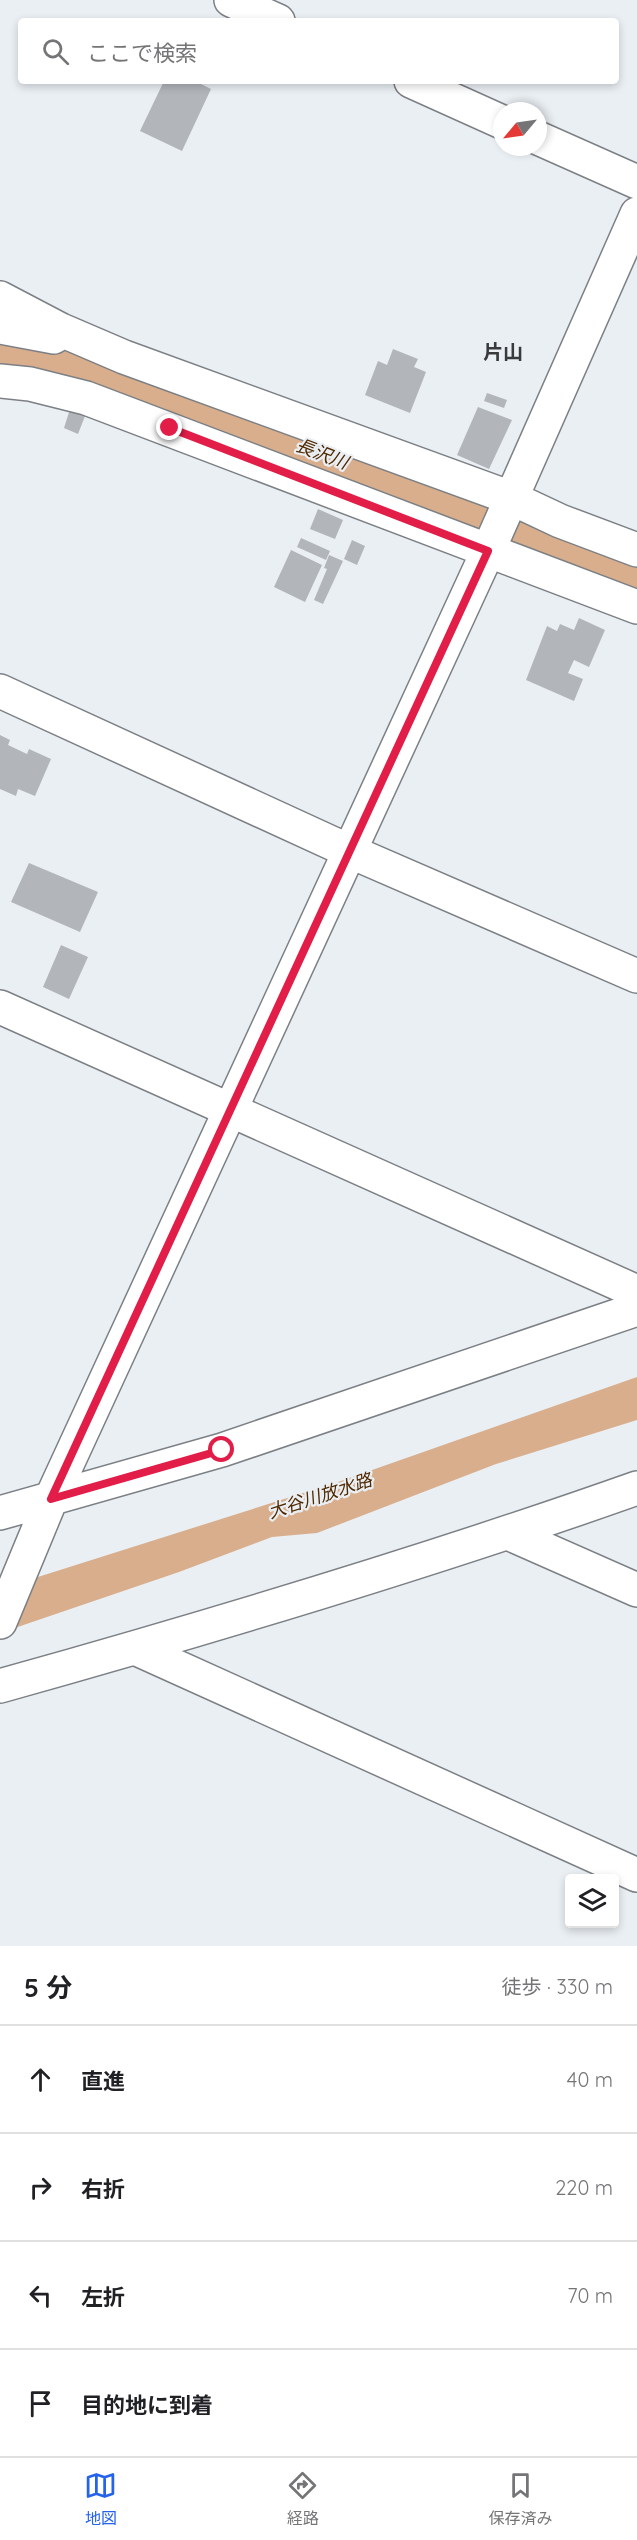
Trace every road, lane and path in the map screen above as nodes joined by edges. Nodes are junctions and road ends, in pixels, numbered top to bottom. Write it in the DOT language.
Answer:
graph roads {
  1 [pos="231,0"];
  2 [pos="271,18"];
  3 [pos="418,84"];
  4 [pos="493,118"];
  5 [pos="547,142"];
  6 [pos="637,183"];
  7 [pos="637,214"];
  8 [pos="0,298"];
  9 [pos="0,327"];
  10 [pos="124,357"];
  11 [pos="0,381"];
  12 [pos="509,502"];
  13 [pos="489,547"];
  14 [pos="637,550"];
  15 [pos="637,607"];
  16 [pos="0,691"];
  17 [pos="349,851"];
  18 [pos="637,976"];
  19 [pos="0,1007"];
  20 [pos="231,1109"];
  21 [pos="637,1292"];
  22 [pos="637,1309"];
  23 [pos="637,1488"];
  24 [pos="51,1499"];
  25 [pos="0,1513"];
  26 [pos="508,1533"];
  27 [pos="637,1590"];
  28 [pos="0,1622"];
  29 [pos="135,1648"];
  30 [pos="0,1686"];
  31 [pos="637,1875"];
  1 -- 2 [label="street"];
  3 -- 4 [label="street"];
  5 -- 6 [label="street"];
  7 -- 12 [label="street"];
  8 -- 10 [label="street"];
  9 -- 10 [label="street"];
  10 -- 12 [label="street"];
  11 -- 13 [label="street"];
  12 -- 13 [label="street"];
  12 -- 14 [label="street"];
  13 -- 15 [label="street"];
  13 -- 17 [label="street"];
  16 -- 17 [label="street"];
  17 -- 18 [label="street"];
  17 -- 20 [label="street"];
  19 -- 20 [label="street"];
  20 -- 21 [label="street"];
  20 -- 24 [label="street"];
  22 -- 24 [label="street"];
  23 -- 26 [label="street"];
  24 -- 25 [label="street"];
  24 -- 28 [label="street"];
  26 -- 27 [label="street"];
  26 -- 29 [label="street"];
  29 -- 30 [label="street"];
  29 -- 31 [label="street"];
}
